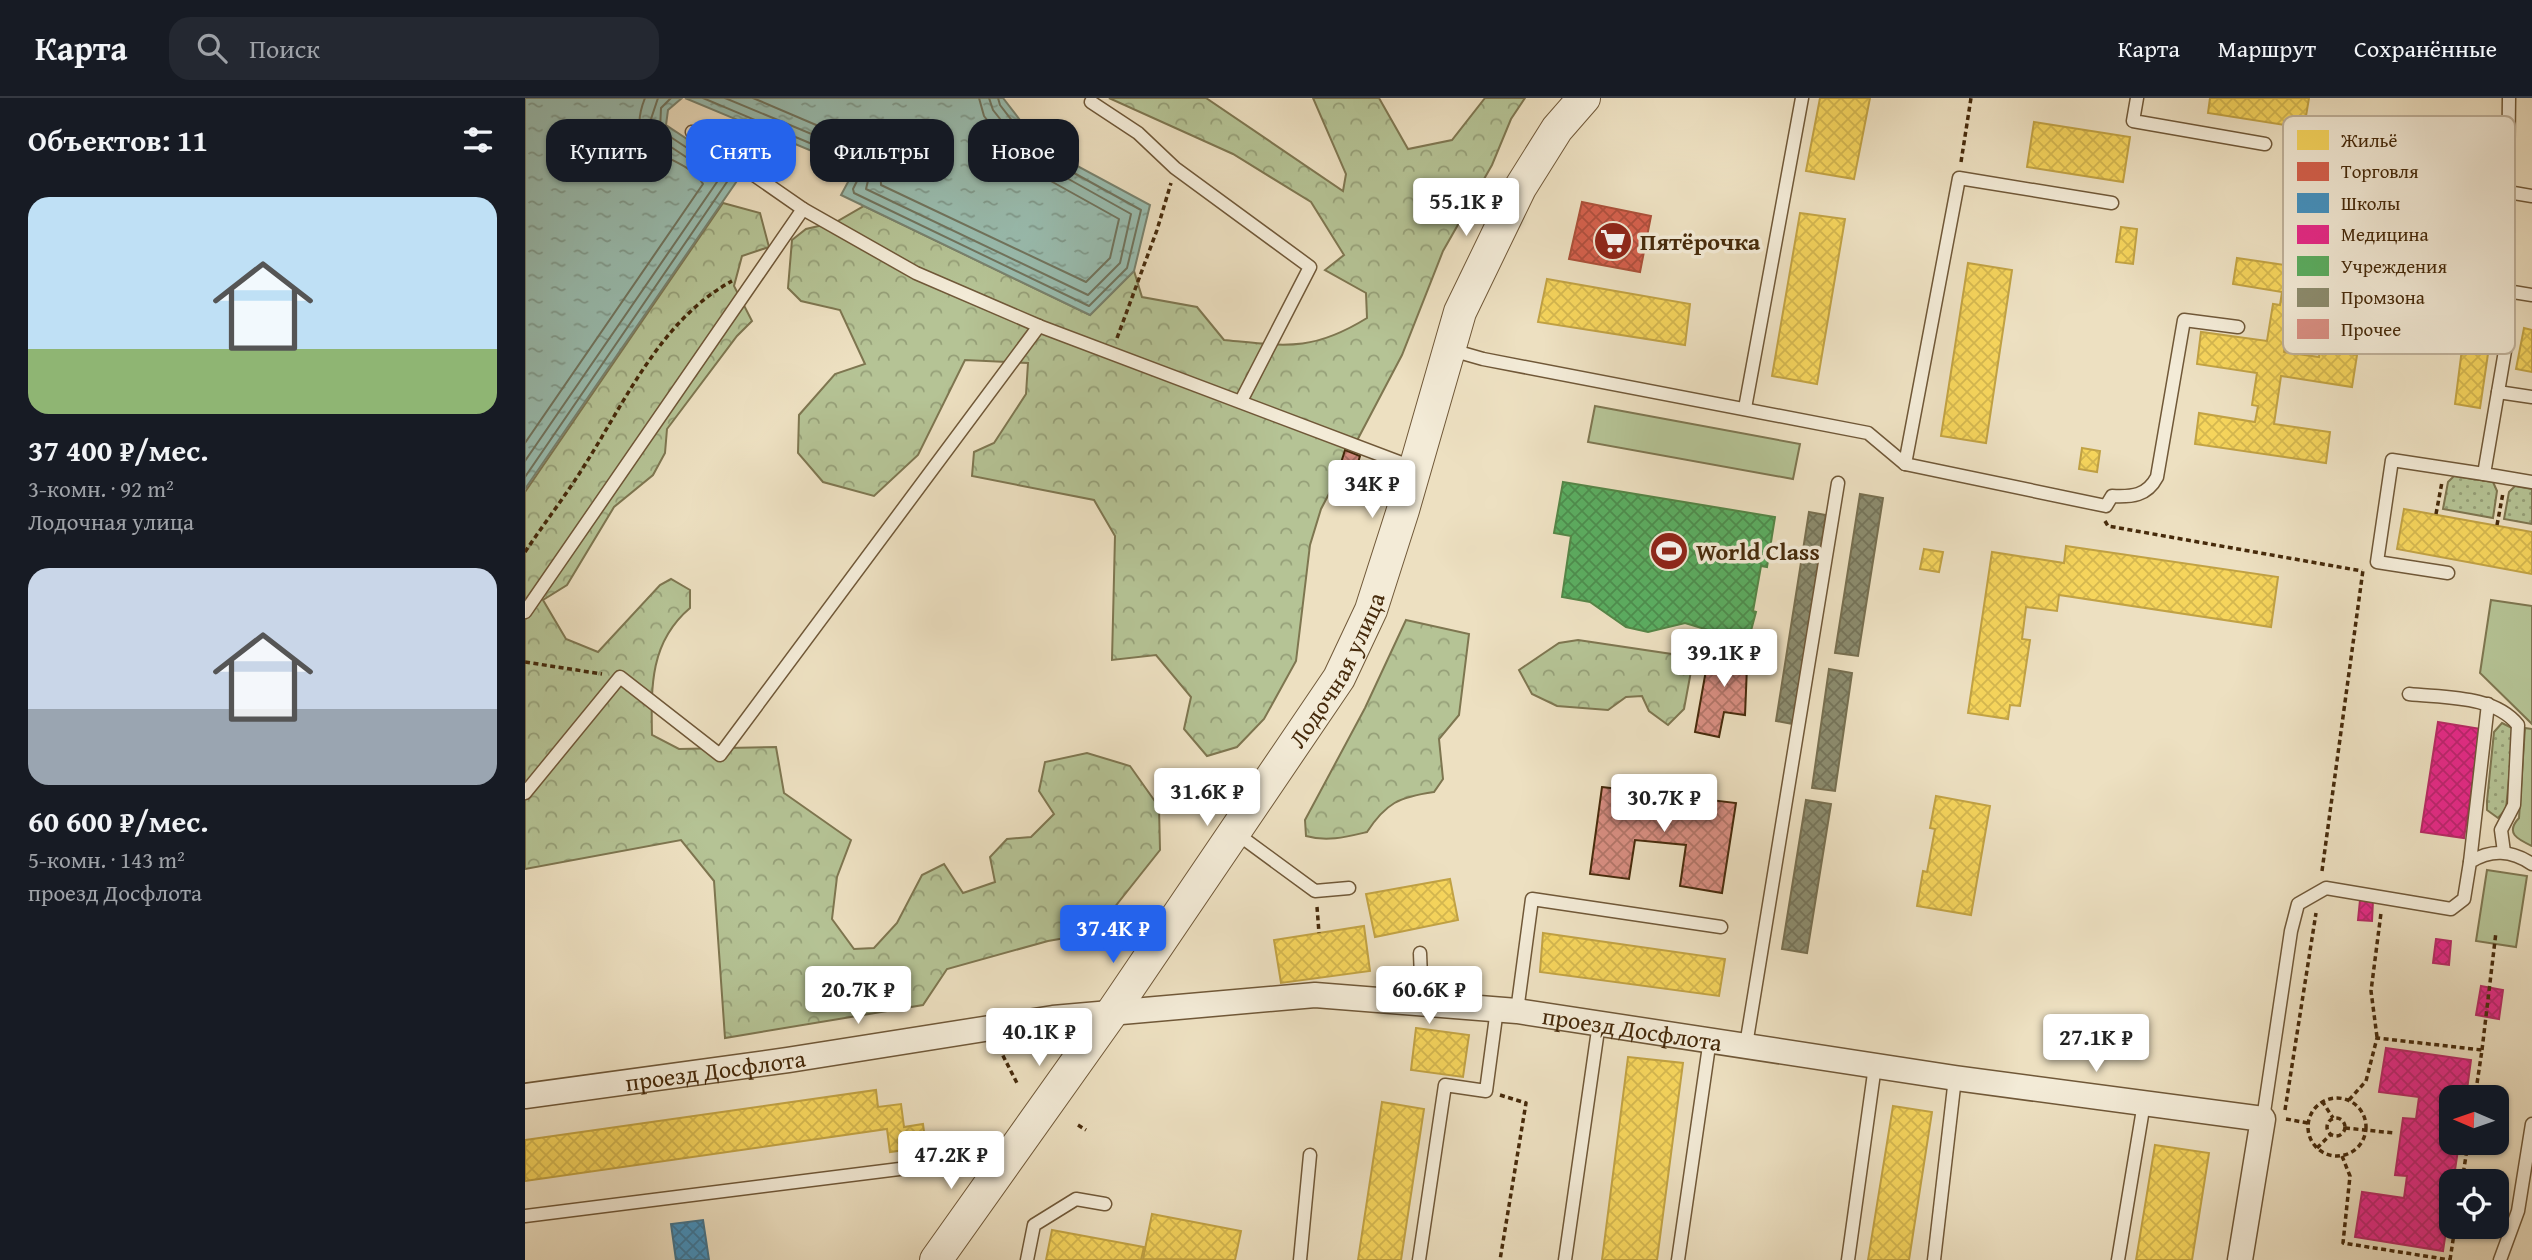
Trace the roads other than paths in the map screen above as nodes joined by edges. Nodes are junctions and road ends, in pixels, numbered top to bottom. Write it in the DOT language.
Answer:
graph roads {
  1 [pos="1584,98"];
  2 [pos="1803,98"];
  3 [pos="2137,98"];
  4 [pos="2509,98"];
  5 [pos="1091,102"];
  6 [pos="2509,116"];
  7 [pos="2265,144"];
  8 [pos="764,182"];
  9 [pos="2112,203"];
  10 [pos="803,209"];
  11 [pos="1039,326"];
  12 [pos="2238,327"];
  13 [pos="1448,349"];
  14 [pos="2504,354"];
  15 [pos="2498,392"];
  16 [pos="2532,397"];
  17 [pos="1241,401"];
  18 [pos="1745,408"];
  19 [pos="1905,464"];
  20 [pos="1415,468"];
  21 [pos="2484,474"];
  22 [pos="2532,482"];
  23 [pos="1839,483"];
  24 [pos="2448,573"];
  25 [pos="525,612"];
  26 [pos="2409,694"];
  27 [pos="2488,704"];
  28 [pos="525,793"];
  29 [pos="1236,833"];
  30 [pos="2504,852"];
  31 [pos="2470,862"];
  32 [pos="2532,864"];
  33 [pos="1349,888"];
  34 [pos="1721,927"];
  35 [pos="1420,953"];
  36 [pos="1422,1003"];
  37 [pos="1507,1010"];
  38 [pos="1113,1011"];
  39 [pos="1599,1023"];
  40 [pos="1710,1040"];
  41 [pos="1746,1045"];
  42 [pos="1875,1066"];
  43 [pos="1955,1078"];
  44 [pos="525,1096"];
  45 [pos="2144,1103"];
  46 [pos="2273,1119"];
  47 [pos="2532,1124"];
  48 [pos="1310,1155"];
  49 [pos="1007,1156"];
  50 [pos="1105,1204"];
  51 [pos="525,1216"];
  52 [pos="936,1260"];
  53 [pos="1027,1260"];
  54 [pos="1300,1260"];
  55 [pos="1419,1260"];
  56 [pos="1565,1260"];
  57 [pos="1678,1260"];
  58 [pos="1848,1260"];
  59 [pos="1934,1260"];
  60 [pos="2118,1260"];
  61 [pos="2240,1260"];
  62 [pos="2500,1260"];
  1 -- 13 [label="street, Лодочная улица"];
  2 -- 18 [label="lane"];
  3 -- 7 [label="lane"];
  4 -- 6 [label="lane"];
  5 -- 17 [label="lane"];
  8 -- 10 [label="lane"];
  9 -- 19 [label="lane"];
  10 -- 11 [label="lane"];
  10 -- 25 [label="lane"];
  11 -- 17 [label="lane"];
  11 -- 28 [label="lane"];
  12 -- 19 [label="lane"];
  13 -- 18 [label="lane"];
  13 -- 20 [label="street, Лодочная улица"];
  14 -- 15 [label="lane"];
  15 -- 16 [label="lane"];
  15 -- 21 [label="lane"];
  17 -- 20 [label="lane"];
  18 -- 19 [label="lane"];
  20 -- 29 [label="street, Лодочная улица"];
  21 -- 22 [label="lane"];
  21 -- 24 [label="lane"];
  23 -- 41 [label="lane"];
  26 -- 27 [label="lane"];
  27 -- 30 [label="lane"];
  27 -- 31 [label="lane"];
  29 -- 33 [label="lane"];
  29 -- 38 [label="street, Лодочная улица"];
  30 -- 31 [label="lane"];
  30 -- 32 [label="lane"];
  31 -- 46 [label="lane"];
  34 -- 37 [label="lane"];
  35 -- 36 [label="lane"];
  36 -- 37 [label="street, проезд Досфлота"];
  36 -- 38 [label="street, проезд Досфлота"];
  37 -- 39 [label="street, проезд Досфлота"];
  37 -- 55 [label="lane"];
  38 -- 44 [label="street, проезд Досфлота"];
  38 -- 49 [label="street, Лодочная улица"];
  39 -- 40 [label="street, проезд Досфлота"];
  39 -- 56 [label="lane"];
  40 -- 41 [label="street, проезд Досфлота"];
  40 -- 57 [label="lane"];
  41 -- 42 [label="street, проезд Досфлота"];
  42 -- 43 [label="street, проезд Досфлота"];
  42 -- 58 [label="lane"];
  43 -- 45 [label="street, проезд Досфлота"];
  43 -- 59 [label="lane"];
  45 -- 46 [label="street, проезд Досфлота"];
  45 -- 60 [label="lane"];
  46 -- 61 [label="street"];
  47 -- 62 [label="lane"];
  48 -- 54 [label="lane"];
  49 -- 51 [label="lane"];
  49 -- 52 [label="street, Лодочная улица"];
  50 -- 53 [label="lane"];
}
